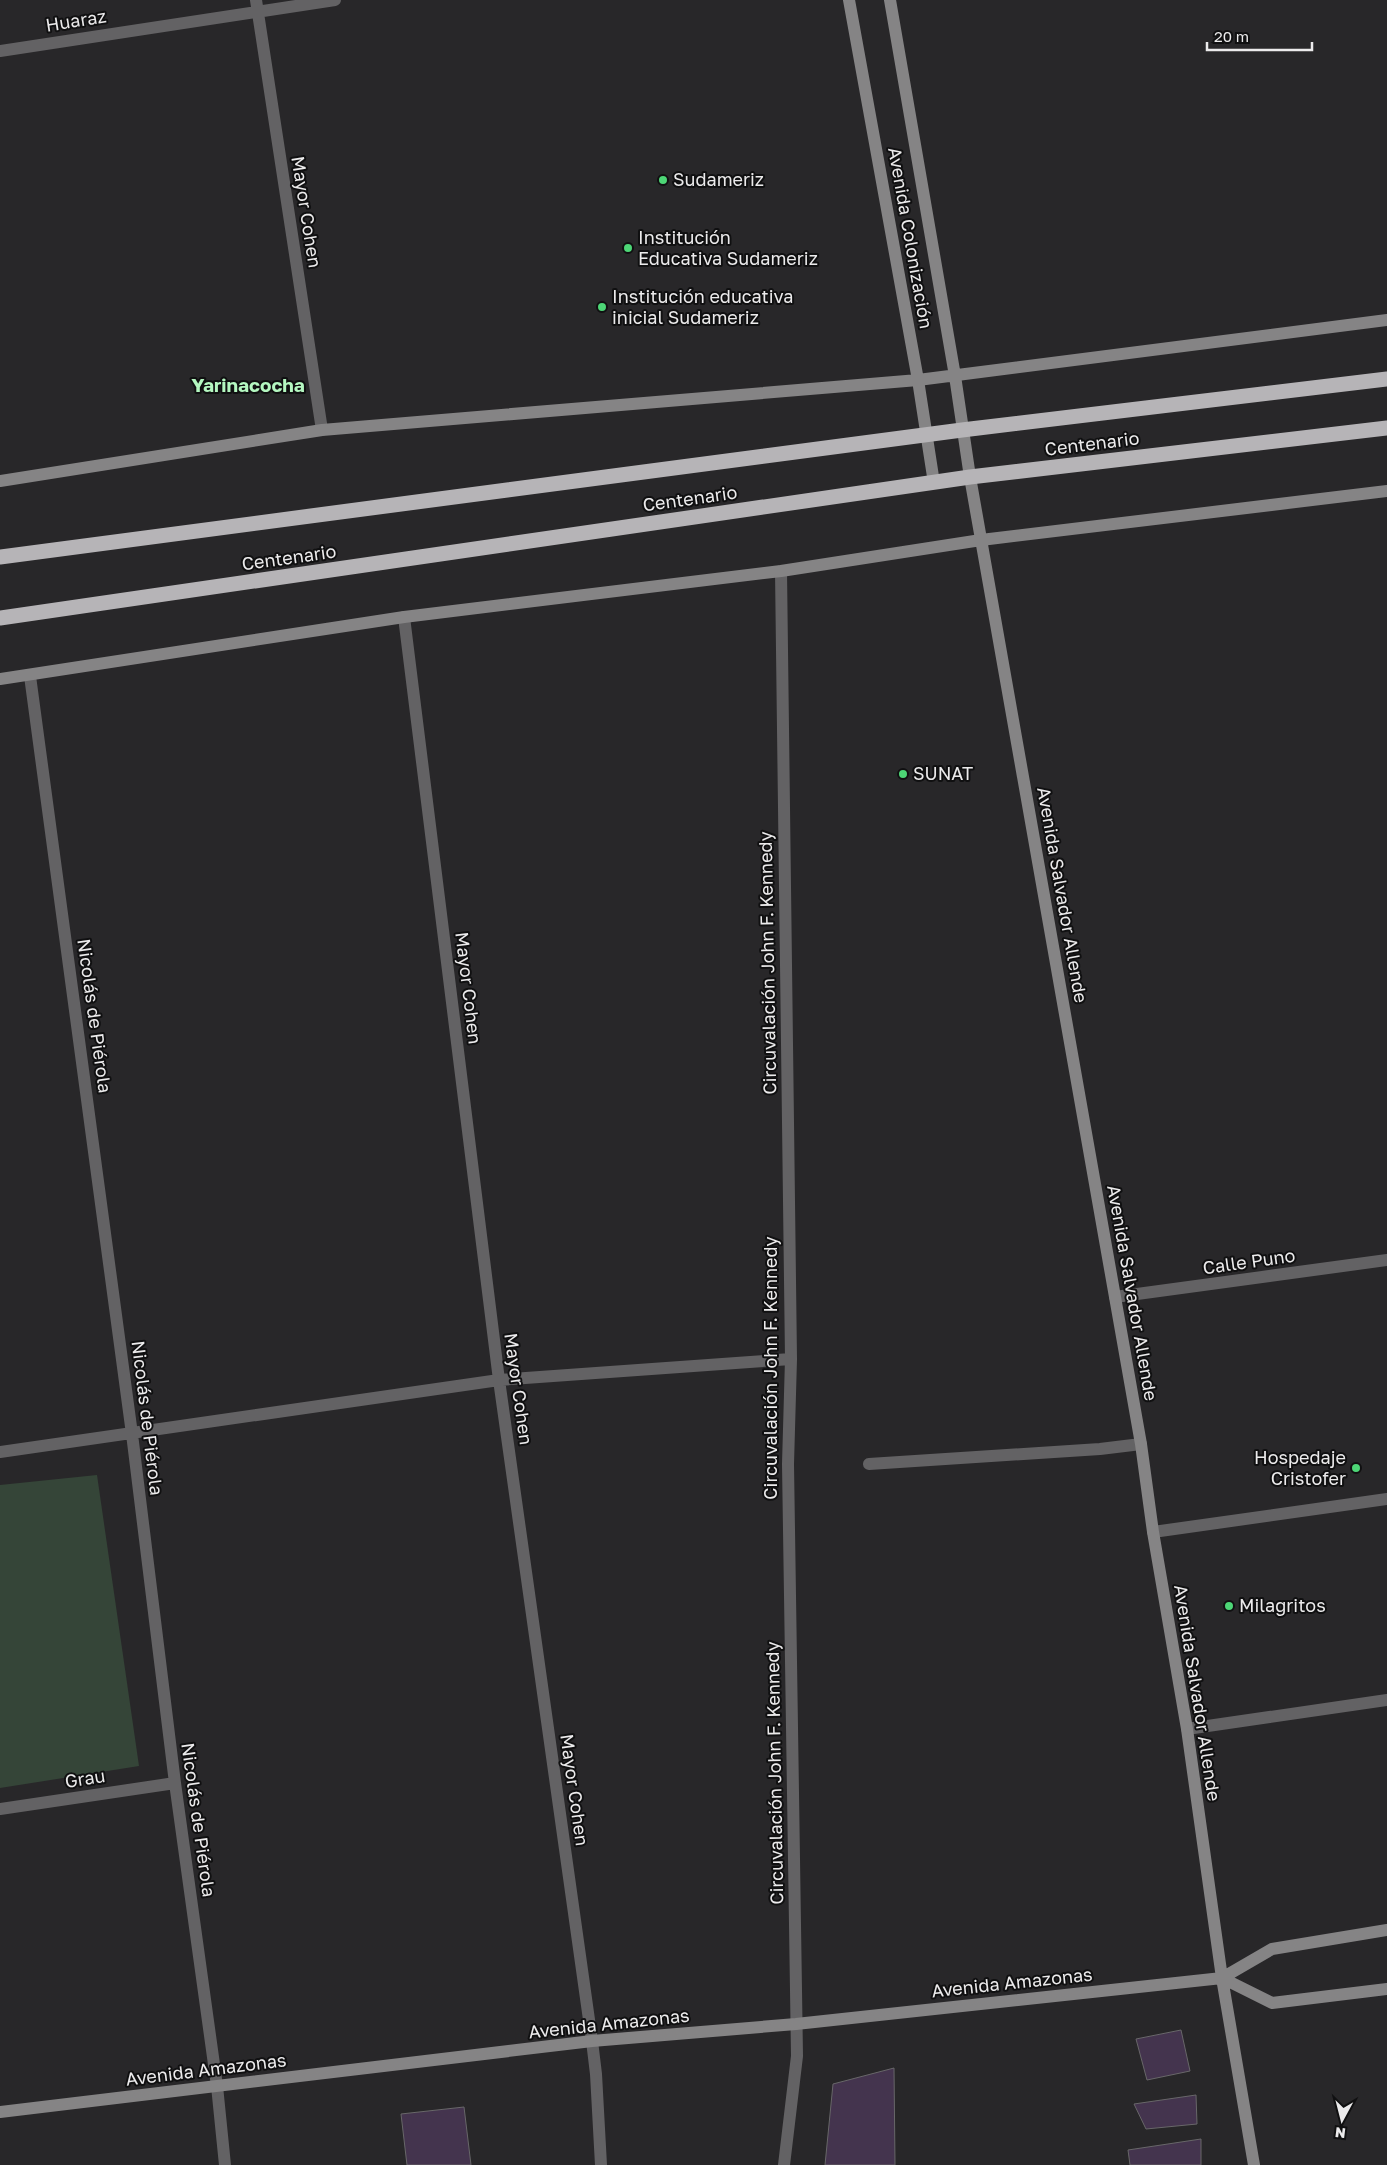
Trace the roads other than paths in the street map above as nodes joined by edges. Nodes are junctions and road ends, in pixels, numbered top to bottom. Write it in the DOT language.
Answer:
graph roads {
  1 [pos="335,0"];
  2 [pos="849,0"];
  3 [pos="890,0"];
  4 [pos="257,5"];
  5 [pos="0,51"];
  6 [pos="1387,320"];
  7 [pos="955,376"];
  8 [pos="1387,379"];
  9 [pos="918,380"];
  10 [pos="1387,428"];
  11 [pos="322,430"];
  12 [pos="962,430"];
  13 [pos="925,436"];
  14 [pos="970,477"];
  15 [pos="0,481"];
  16 [pos="934,483"];
  17 [pos="1387,491"];
  18 [pos="981,540"];
  19 [pos="0,557"];
  20 [pos="781,570"];
  21 [pos="404,617"];
  22 [pos="0,618"];
  23 [pos="30,676"];
  24 [pos="0,679"];
  25 [pos="1387,1260"];
  26 [pos="1115,1298"];
  27 [pos="790,1359"];
  28 [pos="498,1380"];
  29 [pos="132,1434"];
  30 [pos="1140,1444"];
  31 [pos="0,1452"];
  32 [pos="869,1464"];
  33 [pos="1387,1499"];
  34 [pos="1153,1532"];
  35 [pos="1387,1700"];
  36 [pos="1187,1729"];
  37 [pos="175,1783"];
  38 [pos="0,1809"];
  39 [pos="1387,1930"];
  40 [pos="1222,1978"];
  41 [pos="1387,1989"];
  42 [pos="796,2024"];
  43 [pos="592,2041"];
  44 [pos="217,2086"];
  45 [pos="0,2112"];
  46 [pos="225,2165"];
  47 [pos="601,2165"];
  48 [pos="784,2165"];
  49 [pos="1254,2165"];
  1 -- 4 [label="street, Huaraz"];
  2 -- 9 [label="street, Avenida Colonización"];
  3 -- 7 [label="street, Avenida Colonización"];
  4 -- 5 [label="street, Huaraz"];
  4 -- 11 [label="street, Mayor Cohen"];
  6 -- 7 [label="street"];
  7 -- 9 [label="street"];
  7 -- 12 [label="street, Avenida Colonización"];
  8 -- 12 [label="highway, Centenario"];
  9 -- 11 [label="street"];
  9 -- 13 [label="street, Avenida Colonización"];
  10 -- 14 [label="highway, Centenario"];
  11 -- 15 [label="street"];
  12 -- 13 [label="highway, Centenario"];
  12 -- 14 [label="street, Avenida Salvador Allende"];
  13 -- 16 [label="street, Avenida Colonización"];
  13 -- 19 [label="highway, Centenario"];
  14 -- 16 [label="highway, Centenario"];
  14 -- 18 [label="street, Avenida Salvador Allende"];
  16 -- 22 [label="highway, Centenario"];
  17 -- 18 [label="street"];
  18 -- 20 [label="street"];
  18 -- 26 [label="street, Avenida Salvador Allende"];
  20 -- 21 [label="street"];
  20 -- 27 [label="street, Circuvalación John F. Kennedy"];
  21 -- 23 [label="street"];
  21 -- 28 [label="street, Mayor Cohen"];
  23 -- 24 [label="street"];
  23 -- 29 [label="street, Nicolás de Piérola"];
  25 -- 26 [label="street, Calle Puno"];
  26 -- 30 [label="street, Avenida Salvador Allende"];
  27 -- 28 [label="street"];
  27 -- 42 [label="street, Circuvalación John F. Kennedy"];
  28 -- 29 [label="street"];
  28 -- 43 [label="street, Mayor Cohen"];
  29 -- 31 [label="street"];
  29 -- 37 [label="street, Nicolás de Piérola"];
  30 -- 32 [label="street"];
  30 -- 34 [label="street, Avenida Salvador Allende"];
  33 -- 34 [label="street"];
  34 -- 36 [label="street, Avenida Salvador Allende"];
  35 -- 36 [label="street"];
  36 -- 40 [label="street, Avenida Salvador Allende"];
  37 -- 38 [label="street, Grau"];
  37 -- 44 [label="street, Nicolás de Piérola"];
  39 -- 40 [label="street, Avenida Amazonas"];
  40 -- 41 [label="street"];
  40 -- 42 [label="street, Avenida Amazonas"];
  40 -- 49 [label="street, Avenida Salvador Allende"];
  42 -- 43 [label="street, Avenida Amazonas"];
  42 -- 48 [label="street, Circuvalación John F. Kennedy"];
  43 -- 44 [label="street, Avenida Amazonas"];
  43 -- 47 [label="street, Mayor Cohen"];
  44 -- 45 [label="street, Avenida Amazonas"];
  44 -- 46 [label="street, Nicolás de Piérola"];
}
